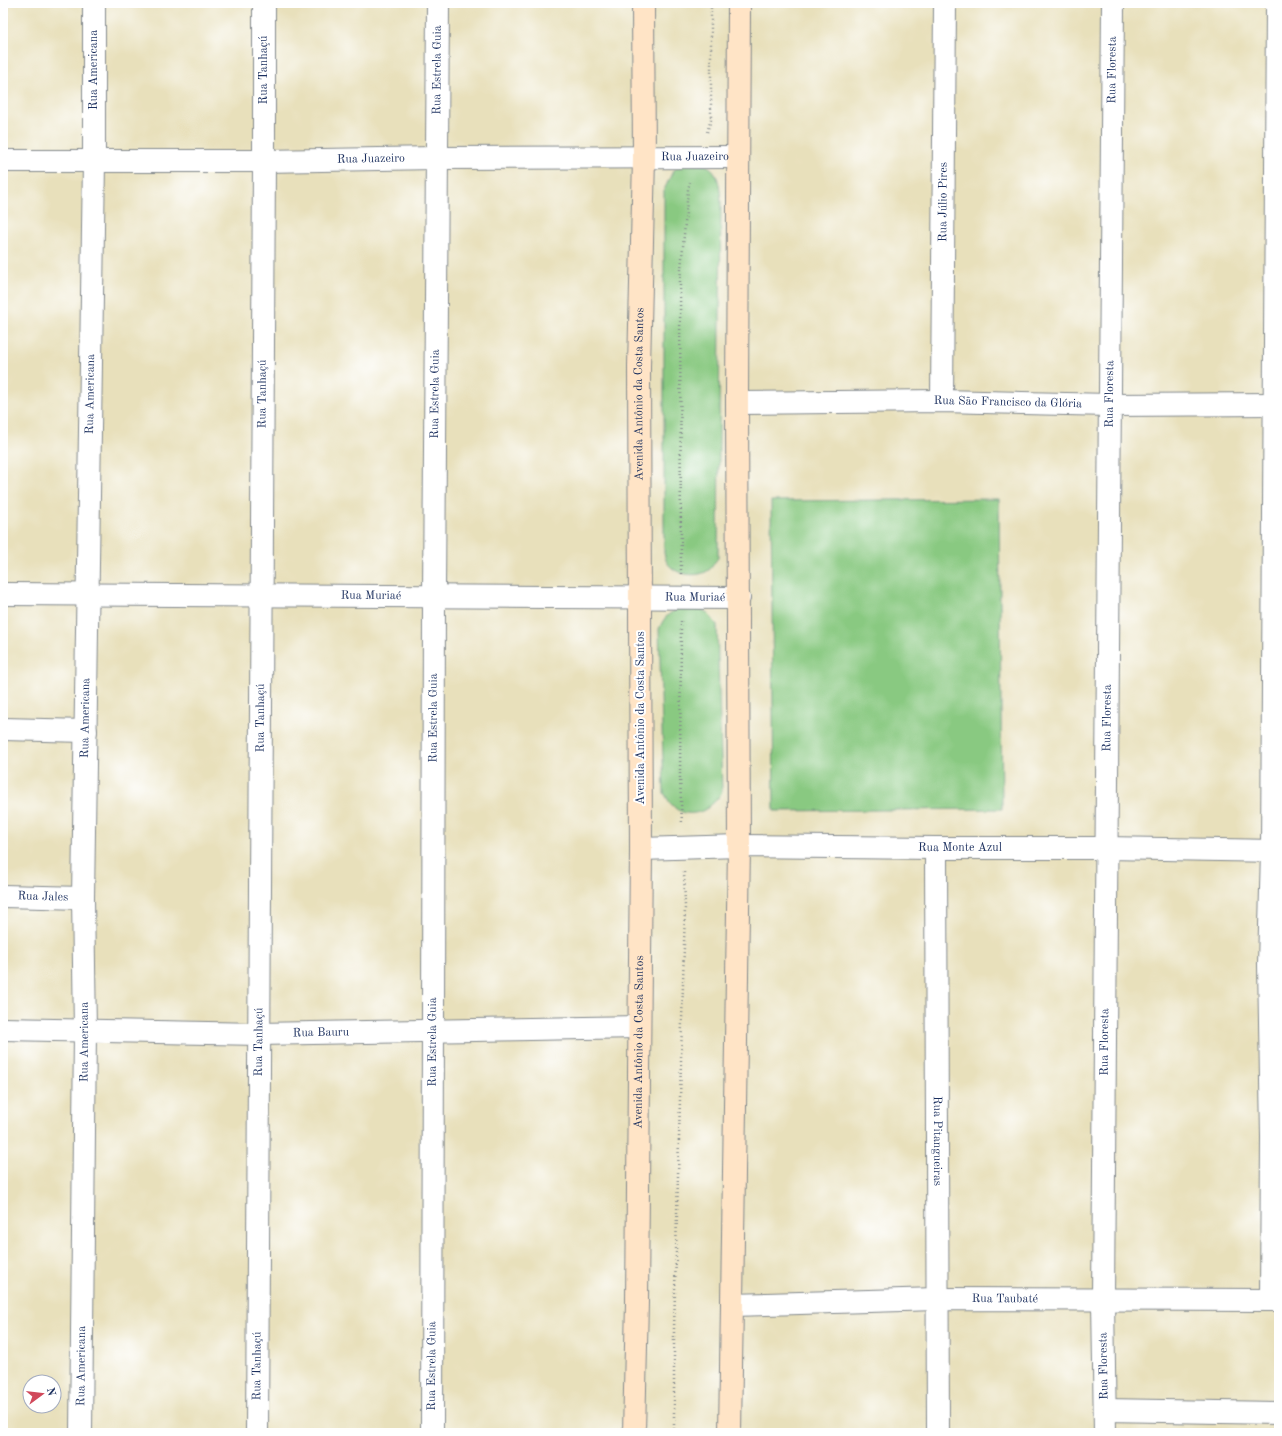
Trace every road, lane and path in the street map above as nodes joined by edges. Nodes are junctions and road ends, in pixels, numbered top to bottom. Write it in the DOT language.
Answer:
graph roads {
  1 [pos="94,3"];
  2 [pos="264,3"];
  3 [pos="438,3"];
  4 [pos="643,3"];
  5 [pos="711,3"];
  6 [pos="739,3"];
  7 [pos="945,3"];
  8 [pos="1113,3"];
  9 [pos="1277,3"];
  10 [pos="706,134"];
  11 [pos="738,157"];
  12 [pos="436,158"];
  13 [pos="644,158"];
  14 [pos="3,161"];
  15 [pos="94,161"];
  16 [pos="264,161"];
  17 [pos="692,175"];
  18 [pos="942,402"];
  19 [pos="738,403"];
  20 [pos="1277,404"];
  21 [pos="1110,405"];
  22 [pos="681,581"];
  23 [pos="3,594"];
  24 [pos="87,594"];
  25 [pos="261,596"];
  26 [pos="434,597"];
  27 [pos="641,598"];
  28 [pos="739,598"];
  29 [pos="681,620"];
  30 [pos="3,728"];
  31 [pos="86,731"];
  32 [pos="682,831"];
  33 [pos="739,846"];
  34 [pos="936,848"];
  35 [pos="1106,848"];
  36 [pos="641,849"];
  37 [pos="1276,851"];
  38 [pos="684,869"];
  39 [pos="3,896"];
  40 [pos="83,898"];
  41 [pos="1274,964"];
  42 [pos="638,1027"];
  43 [pos="3,1029"];
  44 [pos="85,1030"];
  45 [pos="432,1030"];
  46 [pos="259,1034"];
  47 [pos="1275,1137"];
  48 [pos="937,1299"];
  49 [pos="1103,1300"];
  50 [pos="1275,1300"];
  51 [pos="732,1305"];
  52 [pos="1104,1410"];
  53 [pos="1279,1413"];
  54 [pos="81,1433"];
  55 [pos="256,1433"];
  56 [pos="432,1433"];
  57 [pos="634,1433"];
  58 [pos="674,1433"];
  59 [pos="730,1433"];
  60 [pos="938,1433"];
  61 [pos="1105,1433"];
  1 -- 15 [label="street, Rua Americana"];
  2 -- 16 [label="street, Rua Tanhaçú"];
  3 -- 12 [label="street, Rua Estrela Guia"];
  4 -- 13 [label="street, Avenida Antônio da Costa Santos"];
  5 -- 10 [label="path"];
  6 -- 11 [label="street"];
  7 -- 18 [label="street, Rua Júlio Pires"];
  8 -- 21 [label="street, Rua Floresta"];
  9 -- 20 [label="street"];
  11 -- 13 [label="street, Rua Juazeiro"];
  11 -- 19 [label="street"];
  12 -- 13 [label="street, Rua Juazeiro"];
  12 -- 16 [label="street, Rua Juazeiro"];
  12 -- 26 [label="street, Rua Estrela Guia"];
  13 -- 27 [label="street, Avenida Antônio da Costa Santos"];
  14 -- 15 [label="street, Rua Juazeiro"];
  15 -- 16 [label="street, Rua Juazeiro"];
  15 -- 24 [label="street, Rua Americana"];
  16 -- 25 [label="street, Rua Tanhaçú"];
  17 -- 22 [label="path"];
  18 -- 19 [label="street, Rua São Francisco da Glória"];
  18 -- 21 [label="street, Rua São Francisco da Glória"];
  19 -- 28 [label="street"];
  20 -- 21 [label="street, Rua São Francisco da Glória"];
  20 -- 37 [label="street"];
  21 -- 35 [label="street, Rua Floresta"];
  23 -- 24 [label="street, Rua Muriaé"];
  24 -- 25 [label="street, Rua Muriaé"];
  24 -- 31 [label="street, Rua Americana"];
  25 -- 26 [label="street, Rua Muriaé"];
  25 -- 46 [label="street, Rua Tanhaçú"];
  26 -- 27 [label="street, Rua Muriaé"];
  26 -- 45 [label="street, Rua Estrela Guia"];
  27 -- 28 [label="street, Rua Muriaé"];
  27 -- 36 [label="street, Avenida Antônio da Costa Santos"];
  28 -- 33 [label="street"];
  29 -- 32 [label="path"];
  30 -- 31 [label="street"];
  31 -- 40 [label="street, Rua Americana"];
  33 -- 34 [label="street, Rua Monte Azul"];
  33 -- 36 [label="street, Rua Monte Azul"];
  33 -- 51 [label="street"];
  34 -- 35 [label="street, Rua Monte Azul"];
  34 -- 48 [label="street, Rua Pitangueiras"];
  35 -- 37 [label="street, Rua Monte Azul"];
  35 -- 49 [label="street, Rua Floresta"];
  36 -- 42 [label="street, Avenida Antônio da Costa Santos"];
  37 -- 41 [label="street"];
  38 -- 58 [label="path"];
  39 -- 40 [label="street, Rua Jales"];
  40 -- 44 [label="street, Rua Americana"];
  41 -- 47 [label="street"];
  42 -- 45 [label="street, Rua Bauru"];
  42 -- 57 [label="street, Avenida Antônio da Costa Santos"];
  43 -- 44 [label="street, Rua Bauru"];
  44 -- 46 [label="street, Rua Bauru"];
  44 -- 54 [label="street, Rua Americana"];
  45 -- 46 [label="street, Rua Bauru"];
  45 -- 56 [label="street, Rua Estrela Guia"];
  46 -- 55 [label="street, Rua Tanhaçú"];
  47 -- 50 [label="street"];
  48 -- 49 [label="street, Rua Taubaté"];
  48 -- 51 [label="street, Rua Taubaté"];
  48 -- 60 [label="street, Rua Pitangueiras"];
  49 -- 50 [label="street, Rua Taubaté"];
  49 -- 52 [label="street, Rua Floresta"];
  51 -- 59 [label="street"];
  52 -- 53 [label="street"];
  52 -- 61 [label="street, Rua Floresta"];
}
